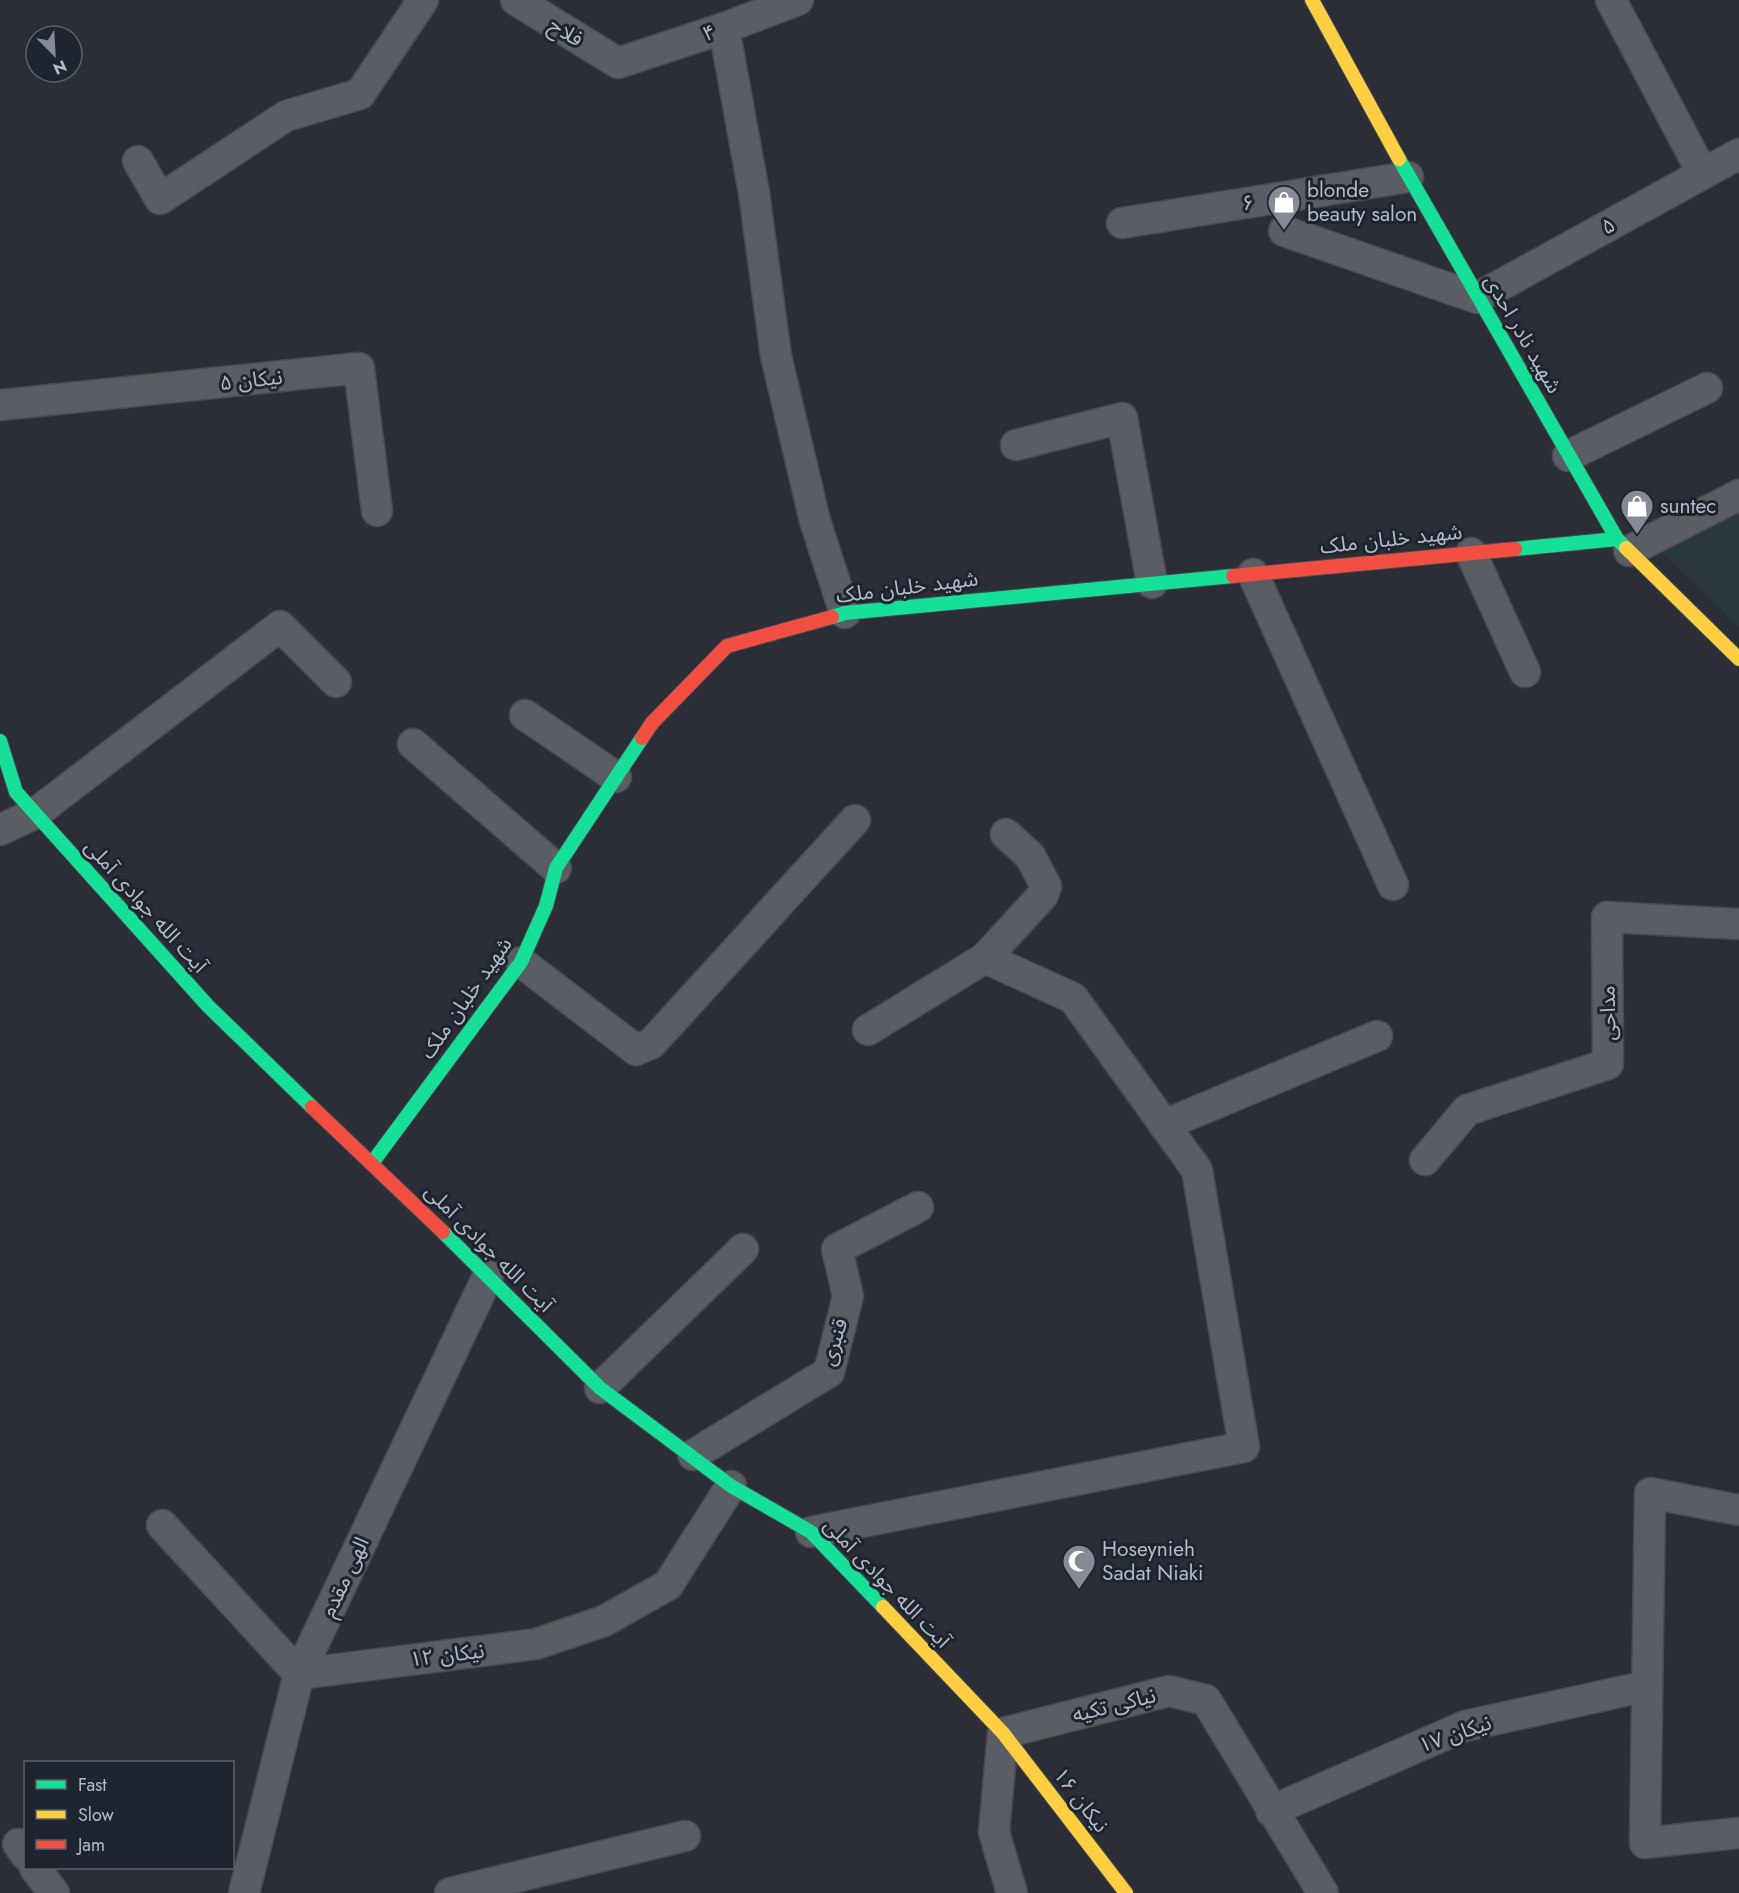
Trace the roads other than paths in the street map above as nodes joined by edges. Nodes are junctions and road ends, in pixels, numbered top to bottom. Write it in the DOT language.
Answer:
graph roads {
  1 [pos="423,0"];
  2 [pos="798,0"];
  3 [pos="1312,0"];
  4 [pos="1611,0"];
  5 [pos="532,5"];
  6 [pos="724,28"];
  7 [pos="618,63"];
  8 [pos="1739,154"];
  9 [pos="138,161"];
  10 [pos="1703,174"];
  11 [pos="1408,177"];
  12 [pos="1122,223"];
  13 [pos="1284,231"];
  14 [pos="1477,298"];
  15 [pos="1707,388"];
  16 [pos="0,405"];
  17 [pos="1016,445"];
  18 [pos="1569,456"];
  19 [pos="1739,495"];
  20 [pos="377,511"];
  21 [pos="1623,545"];
  22 [pos="1471,553"];
  23 [pos="1253,574"];
  24 [pos="1152,583"];
  25 [pos="845,613"];
  26 [pos="1739,659"];
  27 [pos="1525,672"];
  28 [pos="336,682"];
  29 [pos="525,715"];
  30 [pos="0,741"];
  31 [pos="413,744"];
  32 [pos="616,777"];
  33 [pos="36,813"];
  34 [pos="855,820"];
  35 [pos="0,830"];
  36 [pos="1006,834"];
  37 [pos="556,867"];
  38 [pos="1393,885"];
  39 [pos="1739,924"];
  40 [pos="986,958"];
  41 [pos="521,962"];
  42 [pos="868,1030"];
  43 [pos="1377,1036"];
  44 [pos="1164,1125"];
  45 [pos="1425,1160"];
  46 [pos="372,1163"];
  47 [pos="918,1207"];
  48 [pos="743,1249"];
  49 [pos="488,1276"];
  50 [pos="600,1388"];
  51 [pos="693,1455"];
  52 [pos="731,1486"];
  53 [pos="1739,1510"];
  54 [pos="162,1525"];
  55 [pos="811,1532"];
  56 [pos="299,1674"];
  57 [pos="1647,1686"];
  58 [pos="1003,1734"];
  59 [pos="1271,1811"];
  60 [pos="1739,1833"];
  61 [pos="685,1836"];
  62 [pos="36,1869"];
  63 [pos="516,1884"];
  64 [pos="54,1893"];
  65 [pos="244,1893"];
  66 [pos="450,1893"];
  67 [pos="1012,1893"];
  68 [pos="1126,1893"];
  69 [pos="1323,1893"];
  1 -- 9 [label="street"];
  2 -- 6 [label="street, ۴"];
  3 -- 11 [label="street, شهید نادر احدی"];
  4 -- 10 [label="street"];
  5 -- 7 [label="street, فلاح"];
  6 -- 7 [label="street, ۴"];
  6 -- 25 [label="street"];
  8 -- 10 [label="street, ۵"];
  10 -- 14 [label="street, ۵"];
  11 -- 12 [label="street, ۶"];
  11 -- 14 [label="street, شهید نادر احدی"];
  13 -- 14 [label="street"];
  14 -- 18 [label="street, شهید نادر احدی"];
  15 -- 18 [label="street"];
  16 -- 20 [label="street, نیکان ۵"];
  17 -- 24 [label="street"];
  18 -- 21 [label="street, شهید نادر احدی"];
  19 -- 21 [label="street"];
  21 -- 22 [label="street, شهید خلبان ملک"];
  21 -- 26 [label="street, شهید نادر احدی"];
  22 -- 23 [label="street, شهید خلبان ملک"];
  22 -- 27 [label="street"];
  23 -- 24 [label="street, شهید خلبان ملک"];
  23 -- 38 [label="street"];
  24 -- 25 [label="street, شهید خلبان ملک"];
  25 -- 32 [label="street, شهید خلبان ملک"];
  28 -- 33 [label="street"];
  29 -- 32 [label="street"];
  30 -- 33 [label="street, آیت الله جوادی آملی"];
  31 -- 37 [label="street"];
  32 -- 37 [label="street, شهید خلبان ملک"];
  33 -- 35 [label="street"];
  33 -- 46 [label="street, آیت الله جوادی آملی"];
  34 -- 41 [label="street"];
  36 -- 40 [label="street"];
  37 -- 41 [label="street, شهید خلبان ملک"];
  39 -- 45 [label="street, مداحی"];
  40 -- 42 [label="street"];
  40 -- 44 [label="street"];
  41 -- 46 [label="street, شهید خلبان ملک"];
  43 -- 44 [label="street"];
  44 -- 55 [label="street"];
  46 -- 49 [label="street, آیت الله جوادی آملی"];
  47 -- 51 [label="street, قنبری"];
  48 -- 50 [label="street"];
  49 -- 50 [label="street, آیت الله جوادی آملی"];
  49 -- 56 [label="street, الهی مقدم"];
  50 -- 51 [label="street, آیت الله جوادی آملی"];
  51 -- 52 [label="street, آیت الله جوادی آملی"];
  52 -- 55 [label="street, آیت الله جوادی آملی"];
  52 -- 56 [label="street, نیکان ۱۲"];
  53 -- 57 [label="street"];
  54 -- 56 [label="street"];
  55 -- 58 [label="street, آیت الله جوادی آملی"];
  56 -- 65 [label="street, الهی مقدم"];
  57 -- 59 [label="street, نیکان ۱۷"];
  57 -- 60 [label="street"];
  58 -- 59 [label="street, نیاکی تکیه"];
  58 -- 67 [label="street"];
  58 -- 68 [label="street, نیکان ۱۶"];
  59 -- 69 [label="street, نیاکی تکیه"];
  61 -- 63 [label="street"];
  62 -- 64 [label="street"];
  63 -- 66 [label="street"];
}
